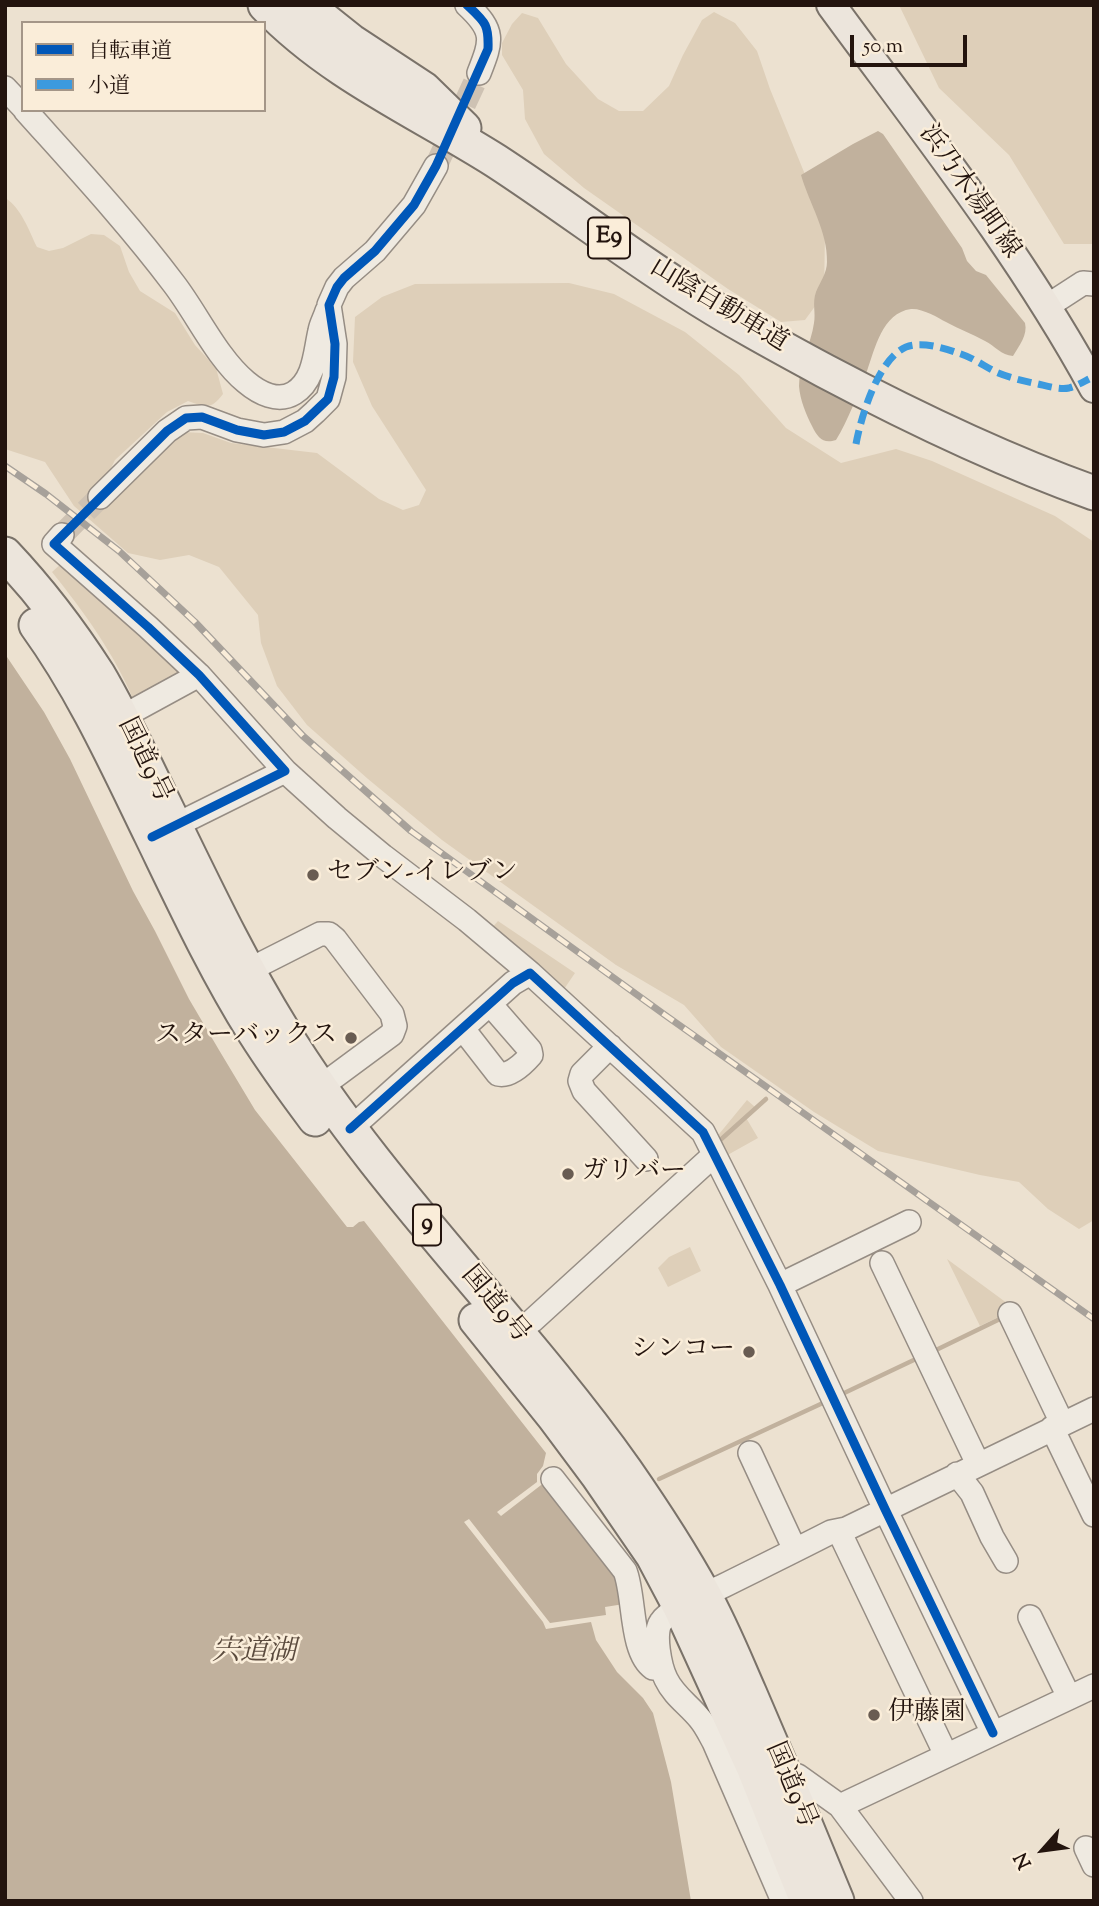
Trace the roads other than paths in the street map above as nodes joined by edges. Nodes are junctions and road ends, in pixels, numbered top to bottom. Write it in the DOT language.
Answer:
graph roads {
  1 [pos="239,5"];
  2 [pos="265,5"];
  3 [pos="286,5"];
  4 [pos="306,5"];
  5 [pos="467,5"];
  6 [pos="831,5"];
  7 [pos="252,21"];
  8 [pos="266,36"];
  9 [pos="479,72"];
  10 [pos="5,88"];
  11 [pos="21,106"];
  12 [pos="27,112"];
  13 [pos="471,140"];
  14 [pos="436,166"];
  15 [pos="1094,284"];
  16 [pos="330,305"];
  17 [pos="1046,307"];
  18 [pos="1094,388"];
  19 [pos="892,401"];
  20 [pos="1094,482"];
  21 [pos="1094,493"];
  22 [pos="100,497"];
  23 [pos="62,535"];
  24 [pos="5,554"];
  25 [pos="5,584"];
  26 [pos="199,675"];
  27 [pos="122,718"];
  28 [pos="285,771"];
  29 [pos="163,831"];
  30 [pos="249,970"];
  31 [pos="530,974"];
  32 [pos="490,1004"];
  33 [pos="463,1029"];
  34 [pos="610,1045"];
  35 [pos="319,1088"];
  36 [pos="350,1129"];
  37 [pos="715,1155"];
  38 [pos="646,1159"];
  39 [pos="909,1222"];
  40 [pos="882,1263"];
  41 [pos="780,1286"];
  42 [pos="1010,1314"];
  43 [pos="533,1321"];
  44 [pos="1094,1409"];
  45 [pos="1057,1426"];
  46 [pos="750,1453"];
  47 [pos="978,1464"];
  48 [pos="957,1474"];
  49 [pos="553,1479"];
  50 [pos="885,1509"];
  51 [pos="1094,1515"];
  52 [pos="839,1531"];
  53 [pos="795,1550"];
  54 [pos="1006,1562"];
  55 [pos="692,1601"];
  56 [pos="1030,1617"];
  57 [pos="661,1668"];
  58 [pos="1094,1686"];
  59 [pos="1069,1697"];
  60 [pos="993,1733"];
  61 [pos="946,1755"];
  62 [pos="784,1771"];
  63 [pos="840,1806"];
  64 [pos="783,1901"];
  65 [pos="807,1901"];
  66 [pos="837,1901"];
  67 [pos="911,1901"];
  1 -- 7 [label="highway"];
  2 -- 13 [label="highway, 山陰自動車道 / E9"];
  3 -- 13 [label="highway, 山陰自動車道 / E9"];
  4 -- 13 [label="highway, E9"];
  5 -- 9 [label="street"];
  6 -- 17 [label="main road, 浜乃木湯町線"];
  8 -- 13 [label="highway, E9"];
  10 -- 11 [label="street"];
  12 -- 16 [label="street"];
  13 -- 19 [label="highway, 山陰自動車道 / E9"];
  14 -- 16 [label="street"];
  15 -- 17 [label="street"];
  16 -- 22 [label="street"];
  17 -- 18 [label="main road, 浜乃木湯町線"];
  19 -- 20 [label="highway, 山陰自動車道 / E9"];
  19 -- 21 [label="highway, 山陰自動車道 / E9"];
  23 -- 26 [label="street"];
  24 -- 27 [label="highway, 国道9号 / 9"];
  25 -- 29 [label="highway, 国道9号 / 9"];
  26 -- 27 [label="street"];
  26 -- 28 [label="street"];
  27 -- 29 [label="highway, 国道9号 / 9"];
  28 -- 29 [label="street"];
  28 -- 31 [label="street"];
  29 -- 30 [label="highway, 国道9号 / 9"];
  29 -- 55 [label="highway, 国道9号 / 9"];
  30 -- 35 [label="highway, 国道9号 / 9"];
  30 -- 35 [label="street"];
  31 -- 32 [label="street"];
  31 -- 34 [label="street"];
  32 -- 33 [label="street"];
  32 -- 33 [label="street"];
  33 -- 36 [label="street"];
  34 -- 37 [label="street"];
  34 -- 38 [label="street"];
  35 -- 36 [label="highway, 国道9号 / 9"];
  36 -- 55 [label="highway, 国道9号 / 9"];
  37 -- 41 [label="street"];
  37 -- 43 [label="street"];
  39 -- 41 [label="street"];
  40 -- 47 [label="street"];
  41 -- 50 [label="street"];
  42 -- 45 [label="street"];
  44 -- 45 [label="street"];
  45 -- 47 [label="street"];
  45 -- 51 [label="street"];
  46 -- 53 [label="street"];
  47 -- 48 [label="street"];
  48 -- 50 [label="street"];
  48 -- 54 [label="street"];
  49 -- 57 [label="street"];
  50 -- 52 [label="street"];
  50 -- 60 [label="street"];
  52 -- 53 [label="street"];
  52 -- 61 [label="street"];
  53 -- 55 [label="street"];
  55 -- 57 [label="street"];
  55 -- 62 [label="highway, 国道9号 / 9"];
  55 -- 65 [label="highway, 国道9号 / 9"];
  56 -- 59 [label="street"];
  57 -- 64 [label="street"];
  58 -- 59 [label="street"];
  59 -- 60 [label="street"];
  60 -- 61 [label="street"];
  61 -- 63 [label="street"];
  62 -- 63 [label="street"];
  62 -- 66 [label="highway, 国道9号 / 9"];
  63 -- 67 [label="street"];
}
